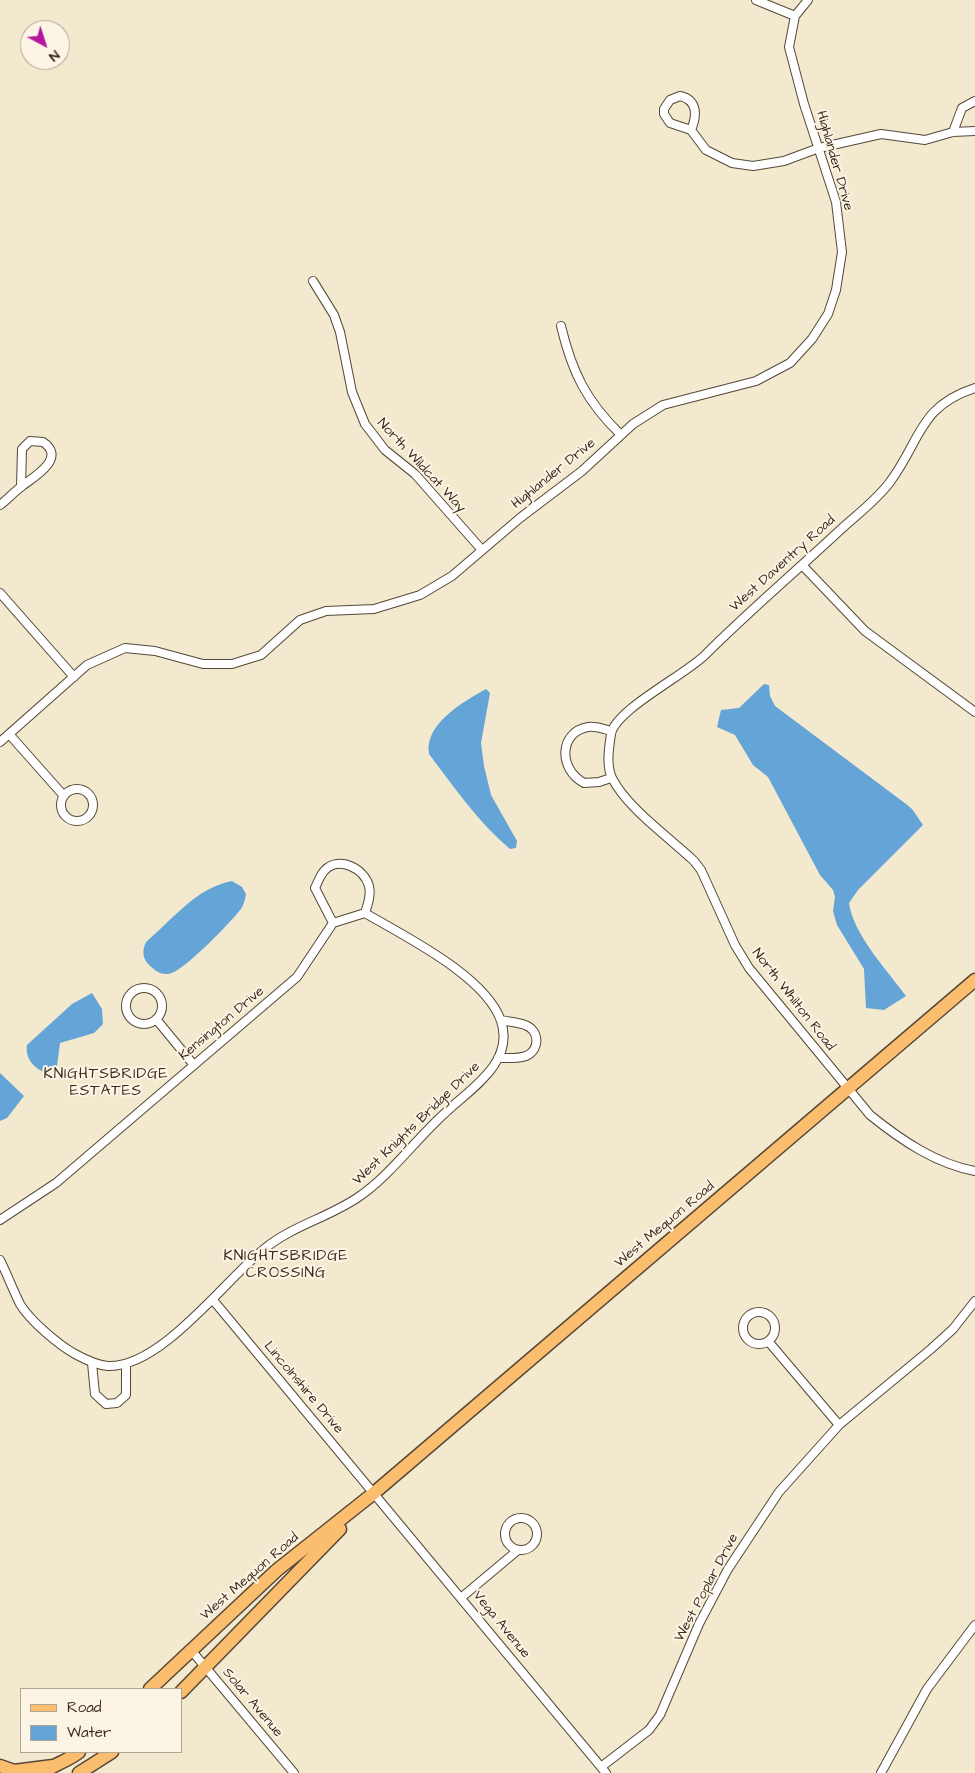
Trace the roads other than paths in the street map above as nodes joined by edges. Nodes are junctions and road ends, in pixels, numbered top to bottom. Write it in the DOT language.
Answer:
graph roads {
  1 [pos="756,0"];
  2 [pos="808,0"];
  3 [pos="795,16"];
  4 [pos="975,101"];
  5 [pos="691,130"];
  6 [pos="975,131"];
  7 [pos="953,132"];
  8 [pos="819,148"];
  9 [pos="313,281"];
  10 [pos="560,326"];
  11 [pos="975,388"];
  12 [pos="621,435"];
  13 [pos="21,487"];
  14 [pos="0,505"];
  15 [pos="482,550"];
  16 [pos="802,565"];
  17 [pos="0,592"];
  18 [pos="74,677"];
  19 [pos="975,712"];
  20 [pos="611,731"];
  21 [pos="9,734"];
  22 [pos="0,742"];
  23 [pos="611,778"];
  24 [pos="64,796"];
  25 [pos="365,913"];
  26 [pos="333,923"];
  27 [pos="975,980"];
  28 [pos="156,1020"];
  29 [pos="501,1020"];
  30 [pos="498,1058"];
  31 [pos="193,1064"];
  32 [pos="848,1089"];
  33 [pos="975,1170"];
  34 [pos="0,1220"];
  35 [pos="0,1260"];
  36 [pos="213,1300"];
  37 [pos="975,1301"];
  38 [pos="768,1341"];
  39 [pos="92,1363"];
  40 [pos="126,1364"];
  41 [pos="839,1425"];
  42 [pos="374,1493"];
  43 [pos="518,1550"];
  44 [pos="462,1597"];
  45 [pos="975,1625"];
  46 [pos="191,1650"];
  47 [pos="206,1667"];
  48 [pos="151,1688"];
  49 [pos="182,1691"];
  50 [pos="110,1753"];
  51 [pos="74,1756"];
  52 [pos="0,1766"];
  53 [pos="604,1770"];
  54 [pos="51,1771"];
  55 [pos="80,1772"];
  56 [pos="6,1773"];
  57 [pos="294,1773"];
  58 [pos="881,1773"];
  1 -- 3 [label="street"];
  2 -- 3 [label="street, Highlander Drive"];
  3 -- 8 [label="street, Highlander Drive"];
  4 -- 7 [label="street"];
  5 -- 5 [label="street"];
  5 -- 8 [label="street"];
  6 -- 7 [label="street"];
  7 -- 8 [label="street"];
  8 -- 12 [label="street, Highlander Drive"];
  9 -- 15 [label="street, North Wildcat Way"];
  10 -- 12 [label="street"];
  11 -- 16 [label="street, West Daventry Road"];
  12 -- 15 [label="street, Highlander Drive"];
  13 -- 13 [label="street"];
  13 -- 14 [label="street"];
  15 -- 18 [label="street, Highlander Drive"];
  16 -- 19 [label="street"];
  16 -- 20 [label="street, West Daventry Road"];
  17 -- 18 [label="street"];
  18 -- 21 [label="street, Highlander Drive"];
  20 -- 23 [label="street"];
  20 -- 23 [label="street"];
  21 -- 22 [label="street, Highlander Drive"];
  21 -- 24 [label="street"];
  23 -- 32 [label="street, North Whilton Road"];
  24 -- 24 [label="street"];
  25 -- 26 [label="street"];
  25 -- 26 [label="street"];
  25 -- 29 [label="street"];
  26 -- 31 [label="street, Kensington Drive"];
  27 -- 32 [label="main road, West Mequon Road"];
  28 -- 28 [label="street"];
  28 -- 31 [label="street"];
  29 -- 30 [label="street, West Knights Bridge Drive"];
  29 -- 30 [label="street"];
  30 -- 36 [label="street, West Knights Bridge Drive"];
  31 -- 34 [label="street, Kensington Drive"];
  32 -- 33 [label="street, North Whilton Road"];
  32 -- 42 [label="main road, West Mequon Road"];
  35 -- 39 [label="street, West Knights Bridge Drive"];
  36 -- 40 [label="street, West Knights Bridge Drive"];
  36 -- 42 [label="street, Lincolnshire Drive"];
  37 -- 41 [label="street, West Poplar Drive"];
  38 -- 38 [label="street"];
  38 -- 41 [label="street"];
  39 -- 40 [label="street, West Knights Bridge Drive"];
  39 -- 40 [label="street"];
  41 -- 53 [label="street, West Poplar Drive"];
  42 -- 44 [label="street, Vega Avenue"];
  42 -- 46 [label="main road, West Mequon Road"];
  42 -- 47 [label="main road, West Mequon Road"];
  43 -- 43 [label="street"];
  43 -- 44 [label="street"];
  44 -- 53 [label="street, Vega Avenue"];
  45 -- 58 [label="street"];
  46 -- 47 [label="street, Solar Avenue"];
  46 -- 48 [label="main road, West Mequon Road"];
  47 -- 49 [label="main road, West Mequon Road"];
  47 -- 57 [label="street, Solar Avenue"];
  50 -- 55 [label="main road"];
  51 -- 54 [label="main road"];
  51 -- 55 [label="main road"];
  52 -- 54 [label="main road"];
  52 -- 56 [label="main road"];
}
